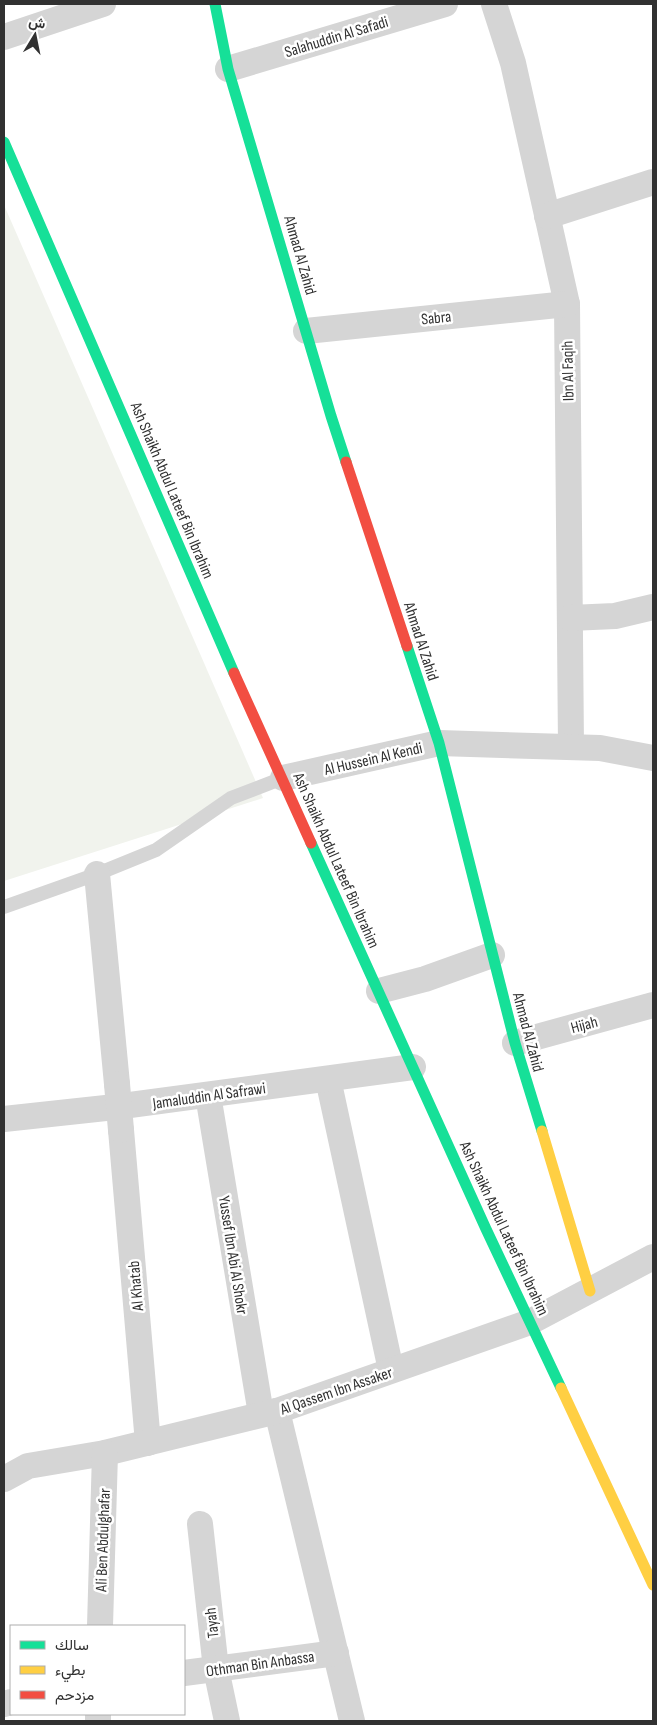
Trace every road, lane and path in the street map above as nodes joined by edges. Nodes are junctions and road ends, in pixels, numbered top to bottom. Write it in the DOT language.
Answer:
graph roads {
  1 [pos="103,4"];
  2 [pos="215,4"];
  3 [pos="445,4"];
  4 [pos="494,4"];
  5 [pos="4,37"];
  6 [pos="228,69"];
  7 [pos="4,142"];
  8 [pos="653,182"];
  9 [pos="547,216"];
  10 [pos="567,304"];
  11 [pos="306,331"];
  12 [pos="653,607"];
  13 [pos="570,618"];
  14 [pos="439,743"];
  15 [pos="571,747"];
  16 [pos="653,758"];
  17 [pos="283,778"];
  18 [pos="97,874"];
  19 [pos="4,907"];
  20 [pos="492,955"];
  21 [pos="379,991"];
  22 [pos="653,1005"];
  23 [pos="515,1043"];
  24 [pos="413,1067"];
  25 [pos="328,1079"];
  26 [pos="208,1095"];
  27 [pos="4,1120"];
  28 [pos="653,1258"];
  29 [pos="590,1290"];
  30 [pos="530,1322"];
  31 [pos="392,1370"];
  32 [pos="269,1413"];
  33 [pos="148,1443"];
  34 [pos="105,1453"];
  35 [pos="4,1479"];
  36 [pos="200,1524"];
  37 [pos="653,1585"];
  38 [pos="100,1625"];
  39 [pos="336,1653"];
  40 [pos="216,1669"];
  41 [pos="185,1673"];
  42 [pos="227,1721"];
  43 [pos="352,1721"];
  1 -- 5 [label="street"];
  2 -- 6 [label="street, Ahmad Al Zahid"];
  3 -- 6 [label="street, Salahuddin Al Safadi"];
  4 -- 9 [label="street, Ibn Al Faqih"];
  6 -- 11 [label="street, Ahmad Al Zahid"];
  7 -- 17 [label="street, Ash Shaikh Abdul Lateef Bin Ibrahim"];
  8 -- 9 [label="street"];
  9 -- 10 [label="street, Ibn Al Faqih"];
  10 -- 11 [label="street, Sabra"];
  10 -- 13 [label="street, Ibn Al Faqih"];
  11 -- 14 [label="street, Ahmad Al Zahid"];
  12 -- 13 [label="street"];
  13 -- 15 [label="street, Ibn Al Faqih"];
  14 -- 15 [label="street, Al Hussein Al Kendi"];
  14 -- 17 [label="street, Al Hussein Al Kendi"];
  14 -- 20 [label="street, Ahmad Al Zahid"];
  15 -- 16 [label="street, Al Hussein Al Kendi"];
  17 -- 18 [label="lane, Al Hussein Al Kendi"];
  17 -- 21 [label="street, Ash Shaikh Abdul Lateef Bin Ibrahim"];
  18 -- 19 [label="lane, Al Hussein Al Kendi"];
  18 -- 33 [label="street, Al Khatab, bridge"];
  20 -- 21 [label="street"];
  20 -- 23 [label="street, Ahmad Al Zahid"];
  21 -- 24 [label="street, Ash Shaikh Abdul Lateef Bin Ibrahim"];
  22 -- 23 [label="street, Hijah"];
  23 -- 29 [label="street, Ahmad Al Zahid"];
  24 -- 25 [label="street, Jamaluddin Al Safrawi"];
  24 -- 30 [label="street, Ash Shaikh Abdul Lateef Bin Ibrahim"];
  25 -- 26 [label="street, Jamaluddin Al Safrawi"];
  25 -- 31 [label="street"];
  26 -- 27 [label="street, Jamaluddin Al Safrawi"];
  26 -- 32 [label="street, Yussef Ibn Abi Al Shokr"];
  28 -- 29 [label="street, Al Qassem Ibn Assaker"];
  29 -- 30 [label="street, Al Qassem Ibn Assaker"];
  30 -- 31 [label="street, Al Qassem Ibn Assaker"];
  30 -- 37 [label="street, Ash Shaikh Abdul Lateef Bin Ibrahim"];
  31 -- 32 [label="street, Al Qassem Ibn Assaker"];
  32 -- 33 [label="street, Al Qassem Ibn Assaker"];
  32 -- 39 [label="street, Yussef Ibn Abi Al Shokr"];
  33 -- 34 [label="street, Al Qassem Ibn Assaker"];
  34 -- 35 [label="street, Al Qassem Ibn Assaker"];
  34 -- 38 [label="street, Ali Ben Abdulghafar"];
  36 -- 40 [label="street, Tayah"];
  39 -- 40 [label="street, Othman Bin Anbassa"];
  39 -- 43 [label="street, Yussef Ibn Abi Al Shokr"];
  40 -- 41 [label="street, Othman Bin Anbassa"];
  40 -- 42 [label="street, Tayah"];
}
